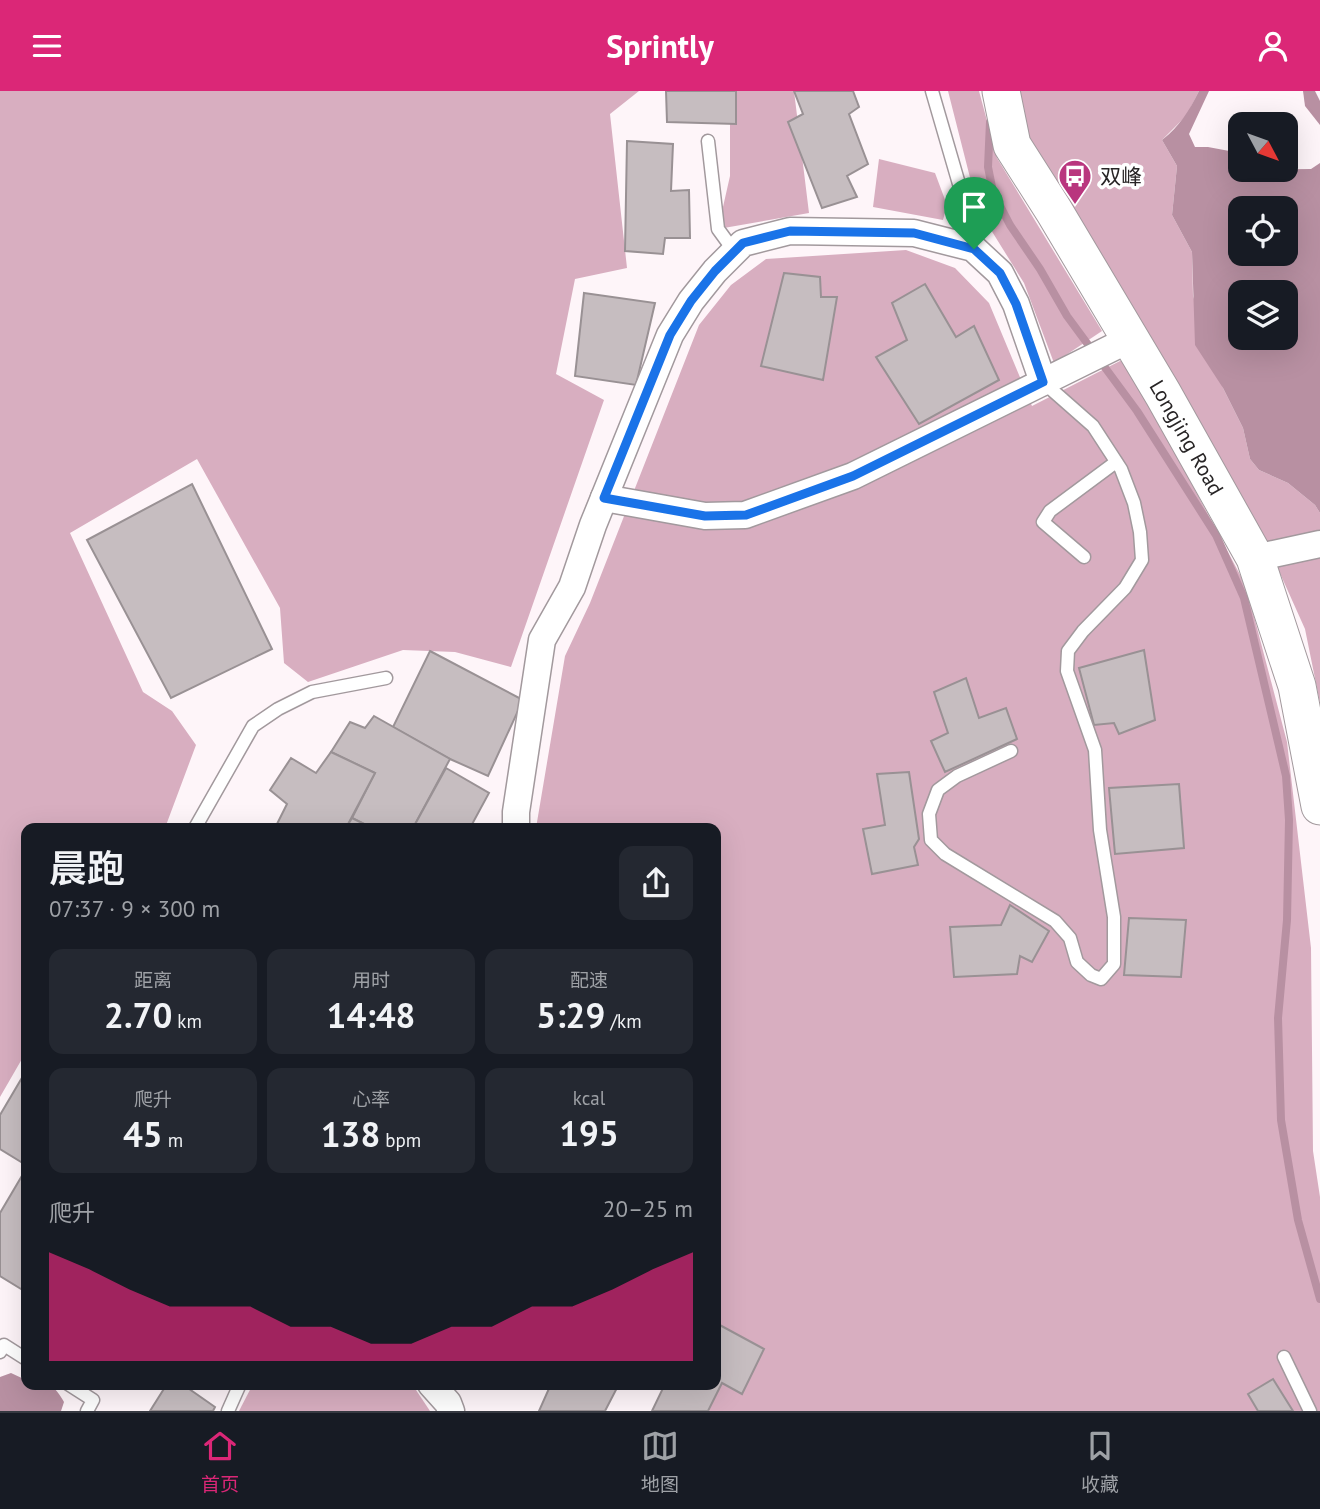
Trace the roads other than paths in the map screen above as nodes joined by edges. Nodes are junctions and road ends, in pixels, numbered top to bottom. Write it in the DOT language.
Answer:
graph roads {
  1 [pos="932,91"];
  2 [pos="1001,91"];
  3 [pos="708,141"];
  4 [pos="974,249"];
  5 [pos="734,251"];
  6 [pos="1107,350"];
  7 [pos="1043,382"];
  8 [pos="1116,462"];
  9 [pos="604,498"];
  10 [pos="1320,544"];
  11 [pos="1084,557"];
  12 [pos="1255,558"];
  13 [pos="386,678"];
  14 [pos="1011,751"];
  15 [pos="1320,806"];
  16 [pos="198,823"];
  17 [pos="516,823"];
  18 [pos="0,1352"];
  19 [pos="21,1356"];
  20 [pos="1284,1357"];
  21 [pos="77,1390"];
  22 [pos="237,1390"];
  23 [pos="436,1390"];
  24 [pos="87,1411"];
  25 [pos="228,1411"];
  26 [pos="451,1411"];
  27 [pos="1310,1411"];
  1 -- 4 [label="lane"];
  2 -- 6 [label="street, Longjing Road"];
  3 -- 5 [label="lane"];
  4 -- 5 [label="street"];
  4 -- 7 [label="street"];
  5 -- 9 [label="street"];
  6 -- 7 [label="street"];
  6 -- 12 [label="street, Longjing Road"];
  7 -- 8 [label="lane"];
  7 -- 9 [label="street"];
  8 -- 11 [label="lane"];
  8 -- 14 [label="lane"];
  9 -- 17 [label="street"];
  10 -- 12 [label="street"];
  12 -- 15 [label="street, Longjing Road"];
  13 -- 16 [label="lane"];
  18 -- 19 [label="lane"];
  20 -- 27 [label="lane"];
  21 -- 24 [label="lane"];
  22 -- 25 [label="lane"];
  23 -- 26 [label="street"];
}
